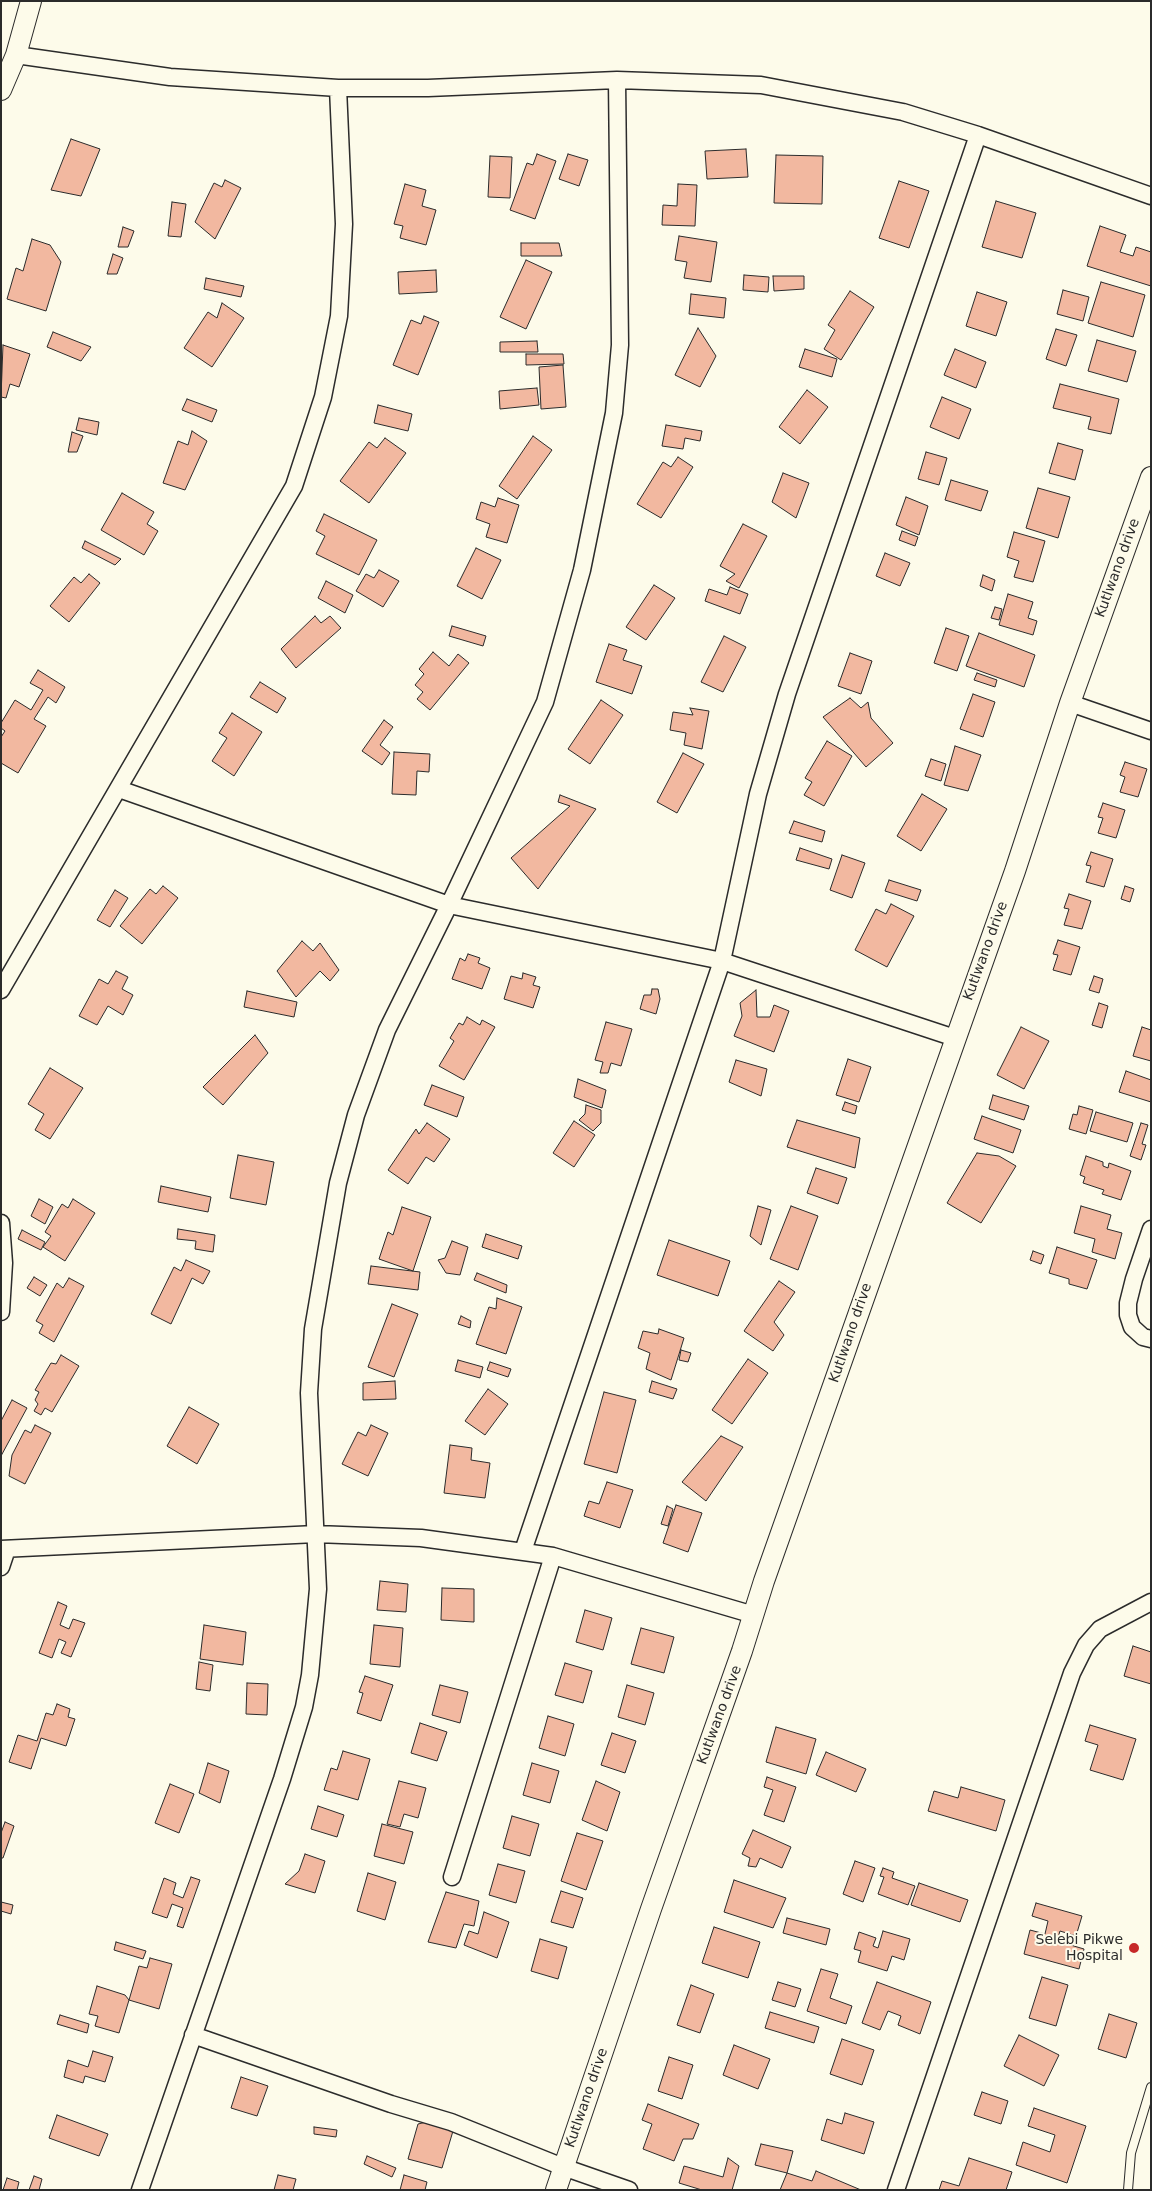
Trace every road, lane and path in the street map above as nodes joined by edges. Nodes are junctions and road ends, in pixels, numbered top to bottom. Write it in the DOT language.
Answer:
graph roads {
  1 [pos="31,1"];
  2 [pos="16,55"];
  3 [pos="617,80"];
  4 [pos="338,88"];
  5 [pos="1,90"];
  6 [pos="978,135"];
  7 [pos="1151,196"];
  8 [pos="1151,477"];
  9 [pos="1070,703"];
  10 [pos="1151,731"];
  11 [pos="119,789"];
  12 [pos="449,905"];
  13 [pos="722,961"];
  14 [pos="1,990"];
  15 [pos="955,1038"];
  16 [pos="1,1223"];
  17 [pos="1151,1229"];
  18 [pos="1,1312"];
  19 [pos="1151,1339"];
  20 [pos="316,1534"];
  21 [pos="4,1549"];
  22 [pos="523,1551"];
  23 [pos="553,1556"];
  24 [pos="1,1567"];
  25 [pos="1151,1602"];
  26 [pos="754,1615"];
  27 [pos="452,1877"];
  28 [pos="193,2035"];
  29 [pos="1151,2086"];
  30 [pos="564,2167"];
  31 [pos="140,2190"];
  32 [pos="556,2190"];
  33 [pos="629,2190"];
  34 [pos="896,2190"];
  35 [pos="1128,2190"];
  1 -- 2 [label="street"];
  2 -- 4 [label="street"];
  2 -- 5 [label="street"];
  3 -- 4 [label="street"];
  3 -- 6 [label="street"];
  3 -- 12 [label="street"];
  4 -- 11 [label="street"];
  6 -- 7 [label="street"];
  6 -- 13 [label="street"];
  8 -- 9 [label="street, Kutlwano drive"];
  9 -- 10 [label="street"];
  9 -- 15 [label="street, Kutlwano drive"];
  11 -- 12 [label="street"];
  11 -- 14 [label="street"];
  12 -- 13 [label="street"];
  12 -- 20 [label="street"];
  13 -- 15 [label="street"];
  13 -- 22 [label="street"];
  15 -- 26 [label="street, Kutlwano drive"];
  16 -- 18 [label="street"];
  17 -- 19 [label="street"];
  20 -- 21 [label="street"];
  20 -- 22 [label="street"];
  20 -- 28 [label="street"];
  21 -- 24 [label="street"];
  22 -- 23 [label="street"];
  23 -- 26 [label="street"];
  23 -- 27 [label="street"];
  25 -- 34 [label="street"];
  26 -- 30 [label="street, Kutlwano drive"];
  28 -- 30 [label="street"];
  28 -- 31 [label="street"];
  29 -- 35 [label="lane"];
  30 -- 32 [label="street, Kutlwano drive"];
  30 -- 33 [label="street"];
}
